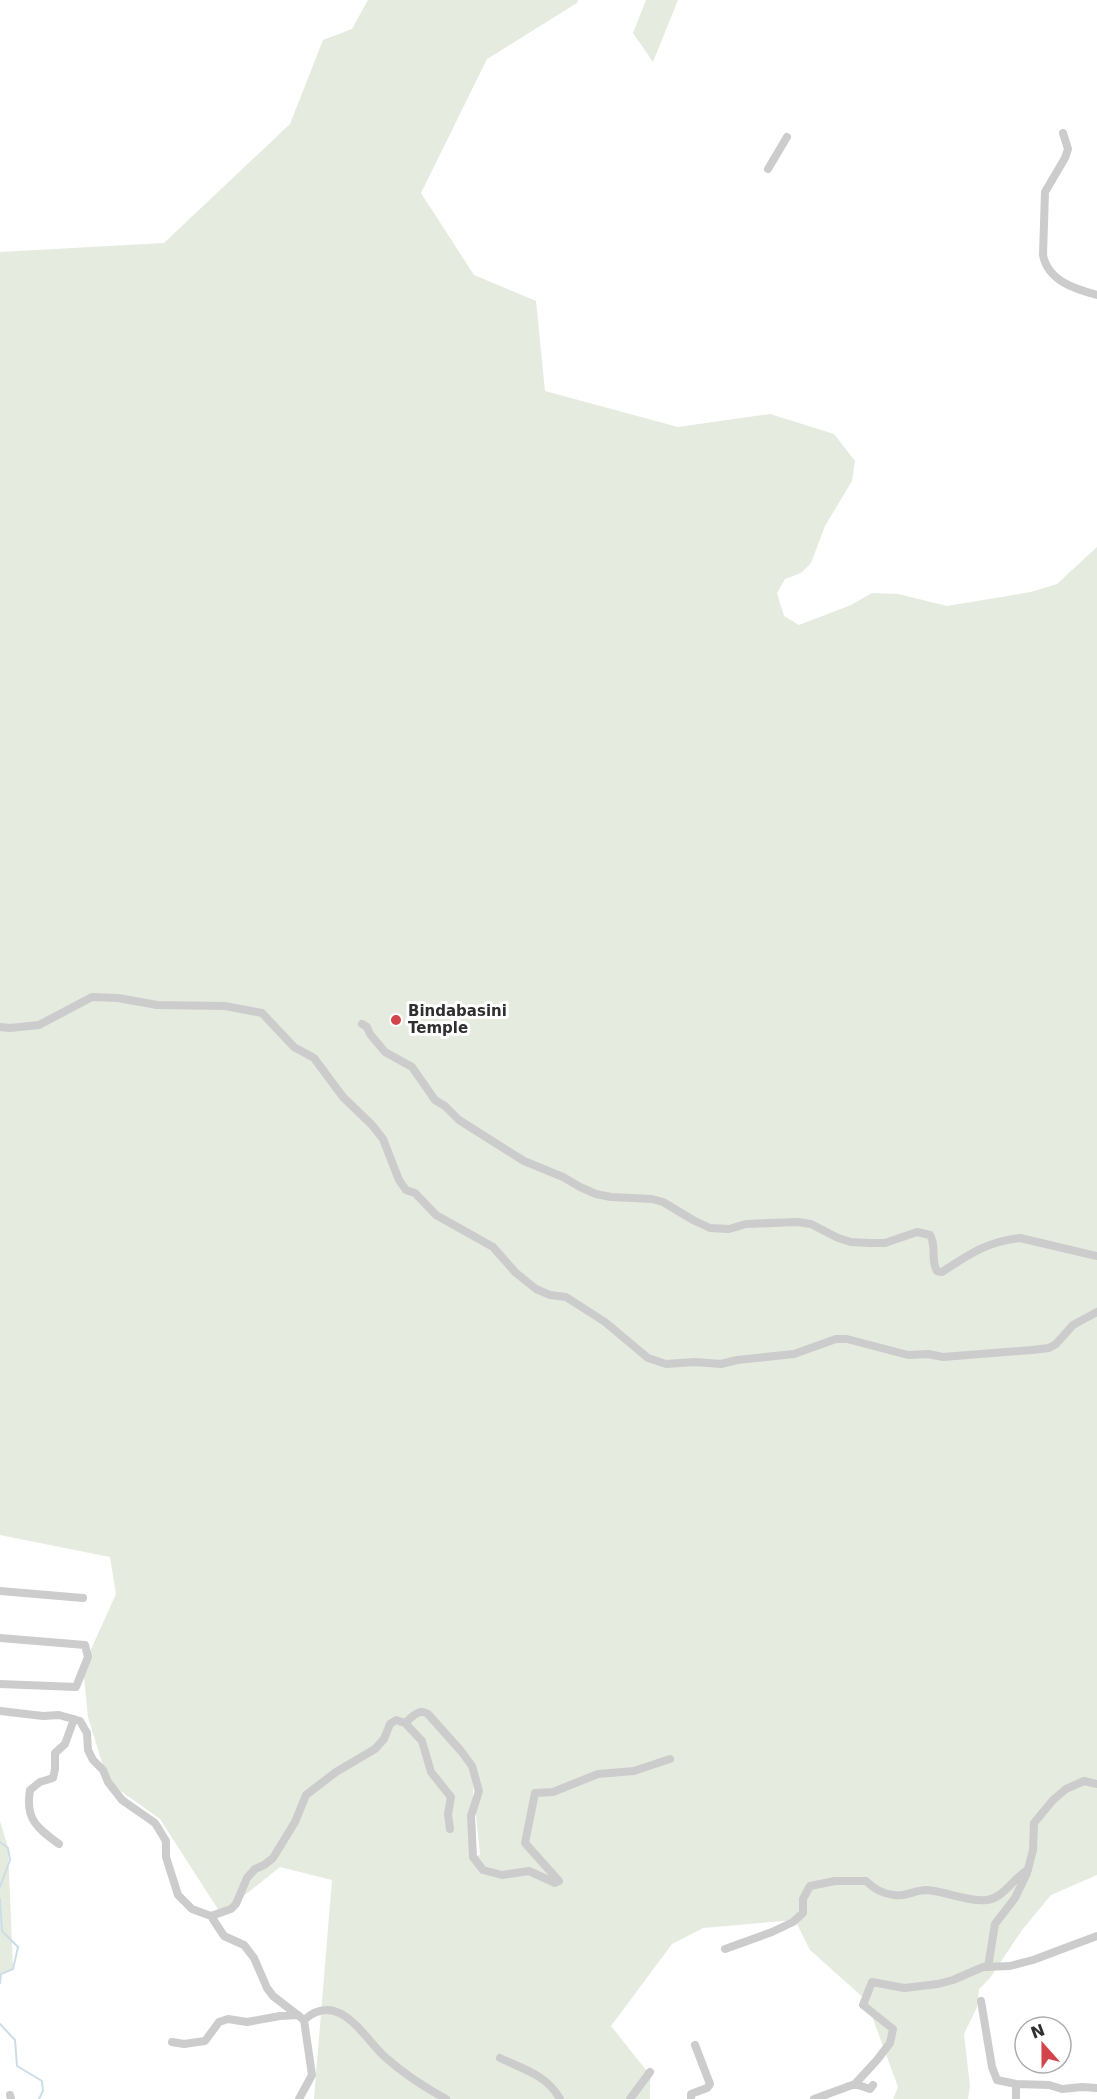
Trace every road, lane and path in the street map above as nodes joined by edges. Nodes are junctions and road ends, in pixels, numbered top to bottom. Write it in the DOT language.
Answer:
graph roads {
  1 [pos="1063,133"];
  2 [pos="787,137"];
  3 [pos="768,170"];
  4 [pos="1097,295"];
  5 [pos="362,1024"];
  6 [pos="0,1027"];
  7 [pos="1097,1256"];
  8 [pos="1097,1312"];
  9 [pos="0,1591"];
  10 [pos="83,1598"];
  11 [pos="0,1638"];
  12 [pos="0,1684"];
  13 [pos="0,1711"];
  14 [pos="74,1719"];
  15 [pos="405,1723"];
  16 [pos="670,1759"];
  17 [pos="1097,1784"];
  18 [pos="450,1829"];
  19 [pos="59,1844"];
  20 [pos="1028,1870"];
  21 [pos="211,1916"];
  22 [pos="1097,1936"];
  23 [pos="725,1949"];
  24 [pos="988,1967"];
  25 [pos="981,2001"];
  26 [pos="301,2018"];
  27 [pos="172,2042"];
  28 [pos="695,2046"];
  29 [pos="500,2058"];
  30 [pos="650,2072"];
  31 [pos="855,2084"];
  32 [pos="1016,2084"];
  33 [pos="873,2085"];
  34 [pos="1097,2088"];
  35 [pos="300,2099"];
  36 [pos="446,2099"];
  37 [pos="560,2099"];
  38 [pos="630,2099"];
  39 [pos="691,2099"];
  40 [pos="814,2099"];
  41 [pos="1016,2099"];
  1 -- 4 [label="street"];
  2 -- 3 [label="street"];
  5 -- 7 [label="street"];
  6 -- 8 [label="street"];
  9 -- 10 [label="street"];
  11 -- 12 [label="street"];
  13 -- 14 [label="street"];
  14 -- 19 [label="street"];
  14 -- 21 [label="street"];
  15 -- 16 [label="street"];
  15 -- 18 [label="street"];
  15 -- 21 [label="street"];
  17 -- 20 [label="street"];
  20 -- 23 [label="street"];
  20 -- 24 [label="street"];
  21 -- 26 [label="street"];
  22 -- 24 [label="street"];
  24 -- 31 [label="street"];
  25 -- 32 [label="street"];
  26 -- 27 [label="street"];
  26 -- 35 [label="street"];
  26 -- 36 [label="street"];
  28 -- 39 [label="street"];
  29 -- 37 [label="street"];
  30 -- 38 [label="street"];
  31 -- 33 [label="street"];
  31 -- 40 [label="street"];
  32 -- 34 [label="street"];
  32 -- 41 [label="street"];
}
